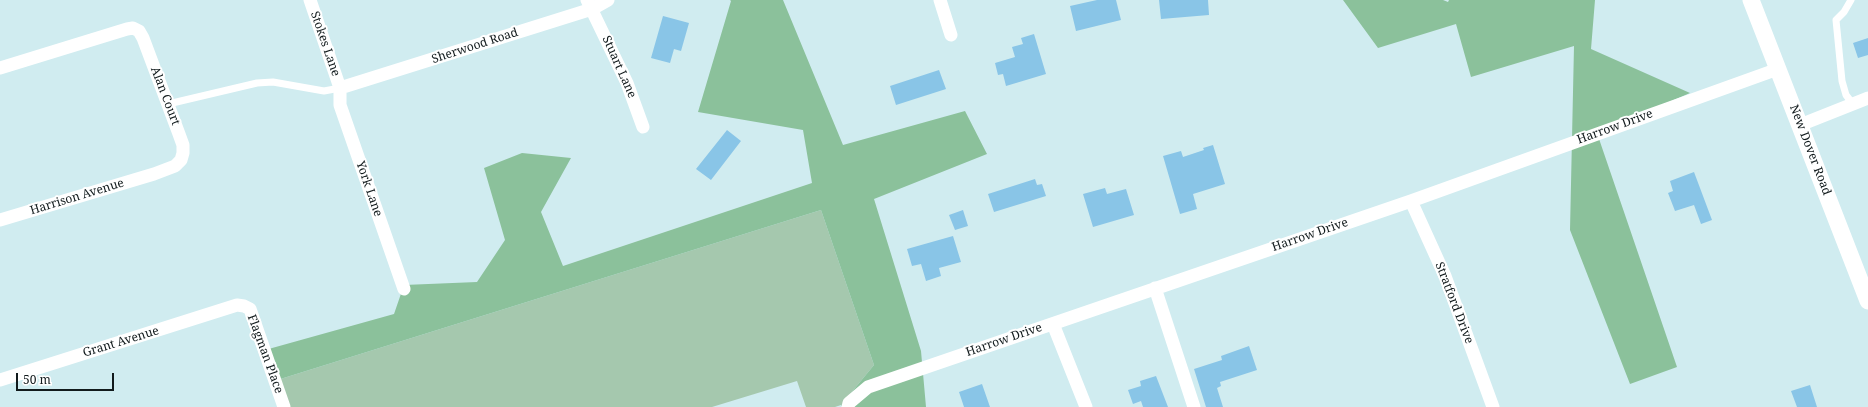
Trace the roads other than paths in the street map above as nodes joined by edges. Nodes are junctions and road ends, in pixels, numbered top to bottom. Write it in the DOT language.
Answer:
graph roads {
  1 [pos="310,0"];
  2 [pos="608,0"];
  3 [pos="940,0"];
  4 [pos="1751,0"];
  5 [pos="1851,0"];
  6 [pos="589,5"];
  7 [pos="951,35"];
  8 [pos="0,68"];
  9 [pos="1778,69"];
  10 [pos="340,88"];
  11 [pos="1868,98"];
  12 [pos="168,104"];
  13 [pos="1854,104"];
  14 [pos="1800,125"];
  15 [pos="643,127"];
  16 [pos="154,174"];
  17 [pos="1411,201"];
  18 [pos="0,220"];
  19 [pos="1155,288"];
  20 [pos="404,289"];
  21 [pos="1868,301"];
  22 [pos="218,312"];
  23 [pos="1053,324"];
  24 [pos="0,380"];
  25 [pos="284,407"];
  26 [pos="848,407"];
  27 [pos="1086,407"];
  28 [pos="1194,407"];
  29 [pos="1493,407"];
  1 -- 10 [label="street, Stokes Lane"];
  2 -- 6 [label="street, Sherwood Road"];
  3 -- 7 [label="street"];
  4 -- 9 [label="street, New Dover Road"];
  5 -- 13 [label="lane"];
  6 -- 10 [label="street, Sherwood Road"];
  6 -- 15 [label="street, Stuart Lane"];
  8 -- 12 [label="street, Alan Court"];
  9 -- 14 [label="street, New Dover Road"];
  9 -- 17 [label="street, Harrow Drive"];
  10 -- 12 [label="lane"];
  10 -- 20 [label="street, York Lane"];
  11 -- 13 [label="street"];
  12 -- 16 [label="street, Alan Court"];
  13 -- 14 [label="street"];
  14 -- 21 [label="street, New Dover Road"];
  16 -- 18 [label="street, Harrison Avenue"];
  17 -- 19 [label="street, Harrow Drive"];
  17 -- 29 [label="street, Stratford Drive"];
  19 -- 23 [label="street, Harrow Drive"];
  19 -- 28 [label="street"];
  22 -- 24 [label="street, Grant Avenue"];
  22 -- 25 [label="street, Flagman Place"];
  23 -- 26 [label="street, Harrow Drive"];
  23 -- 27 [label="street"];
}
